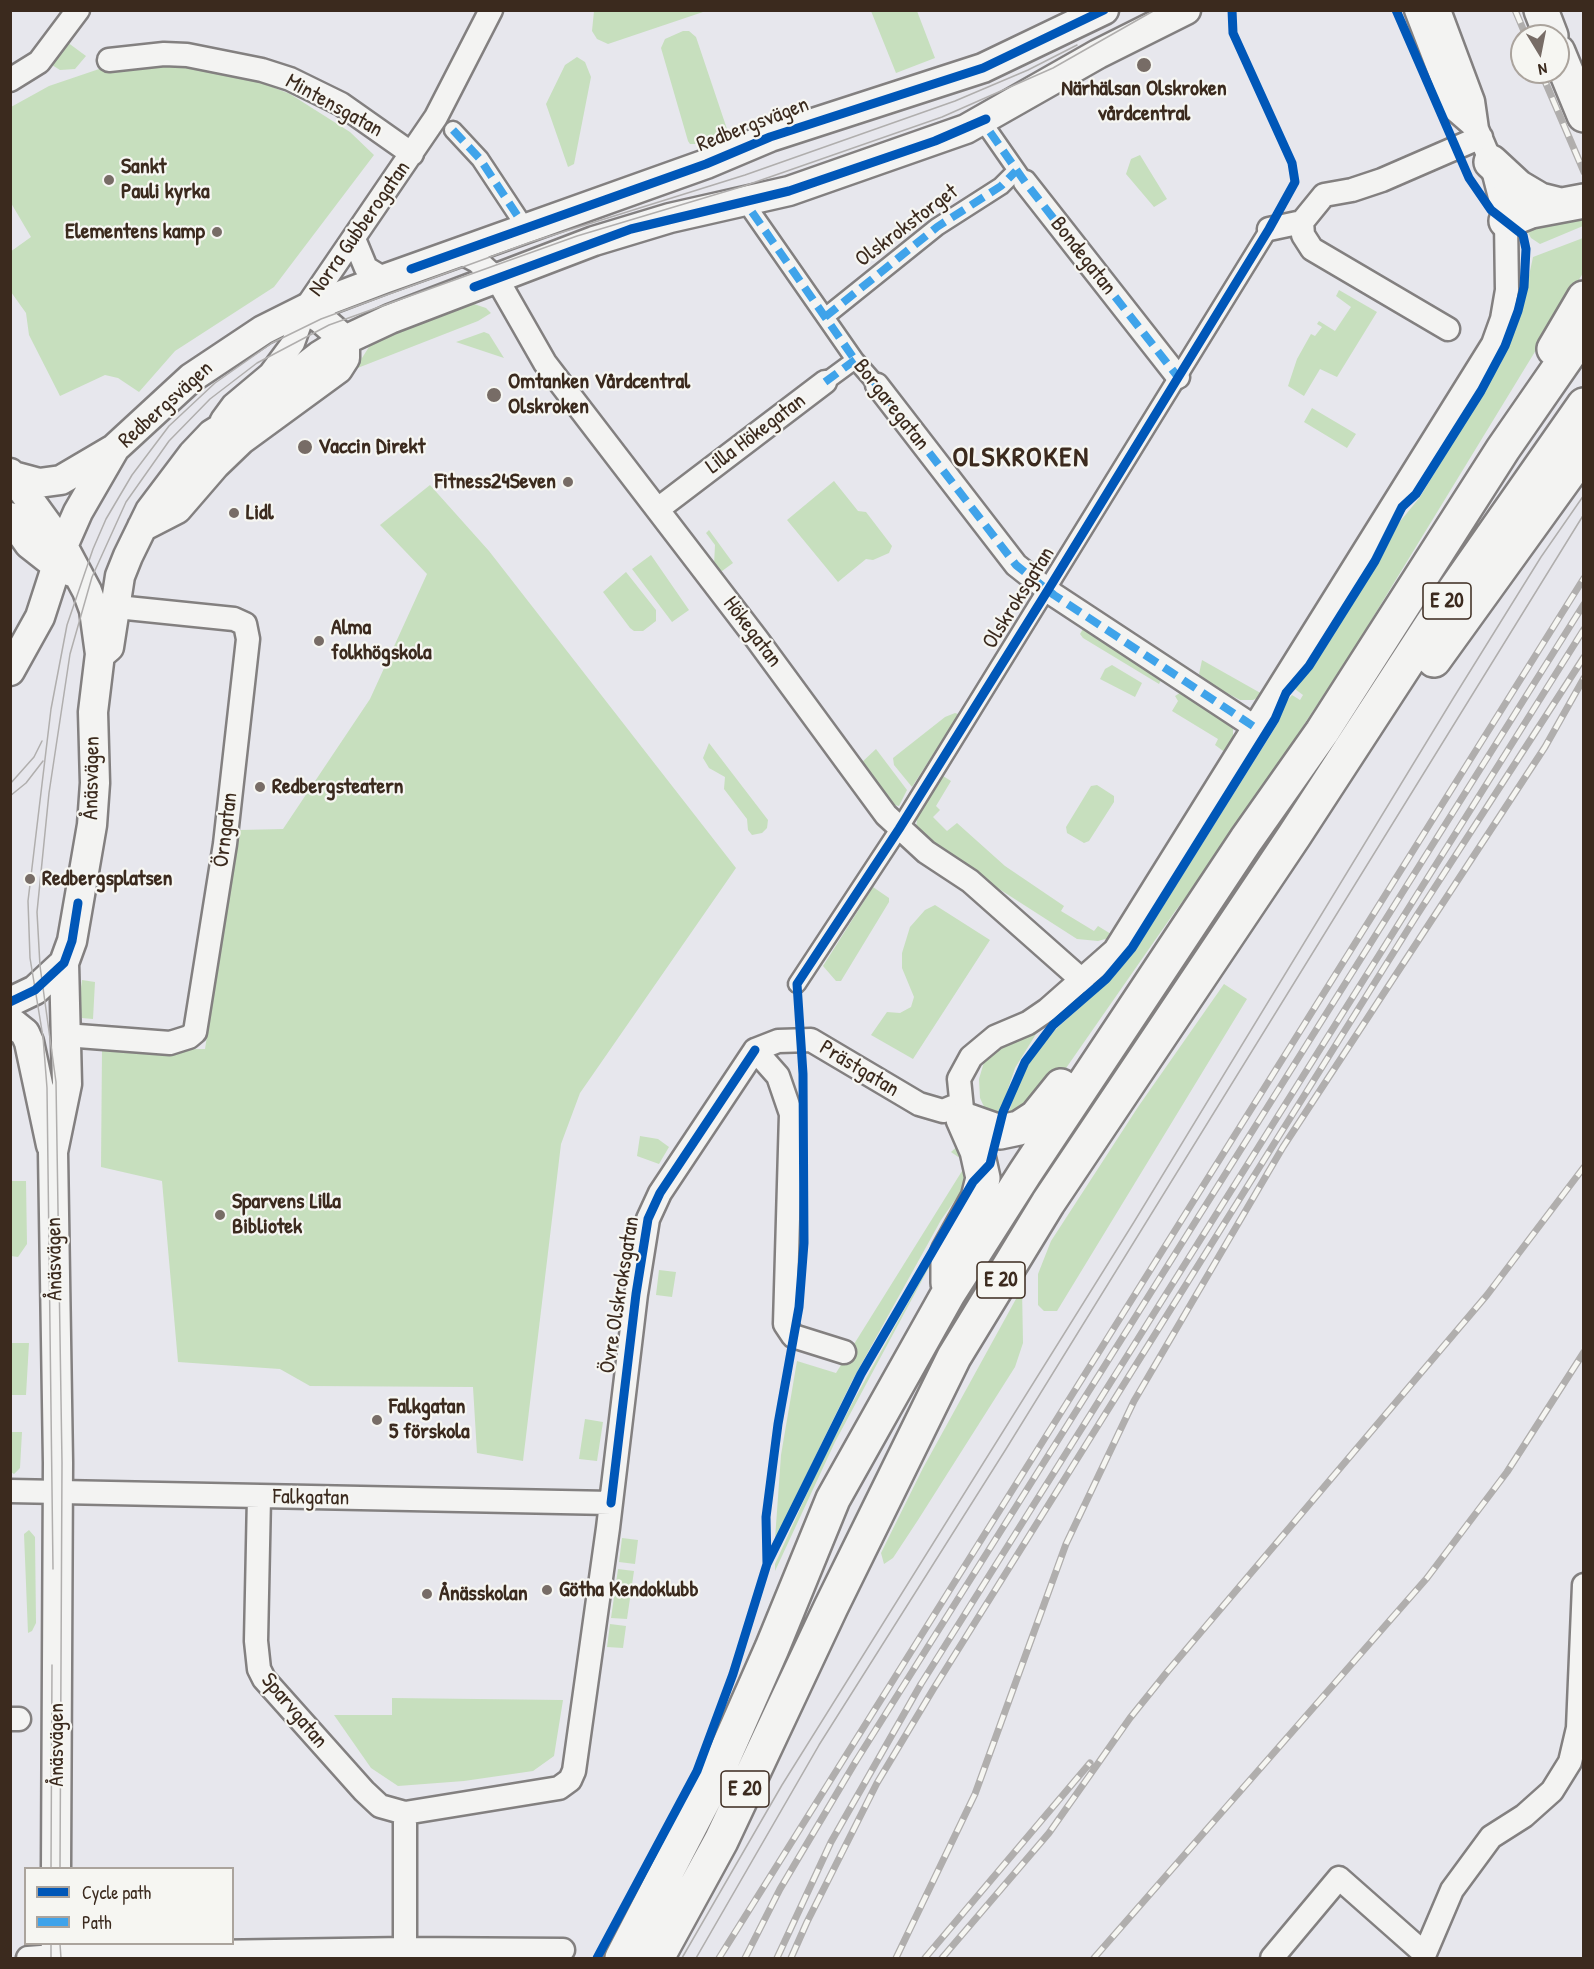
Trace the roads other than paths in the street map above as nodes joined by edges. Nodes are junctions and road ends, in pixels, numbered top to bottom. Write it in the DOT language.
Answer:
graph roads {
  1 [pos="78,10"];
  2 [pos="491,10"];
  3 [pos="1104,10"];
  4 [pos="1186,10"];
  5 [pos="1416,10"];
  6 [pos="1439,10"];
  7 [pos="110,60"];
  8 [pos="10,80"];
  9 [pos="1570,81"];
  10 [pos="1584,115"];
  11 [pos="453,130"];
  12 [pos="990,132"];
  13 [pos="1483,143"];
  14 [pos="412,154"];
  15 [pos="1020,176"];
  16 [pos="1572,203"];
  17 [pos="752,212"];
  18 [pos="519,218"];
  19 [pos="1506,221"];
  20 [pos="1302,222"];
  21 [pos="1269,229"];
  22 [pos="354,239"];
  23 [pos="458,251"];
  24 [pos="384,279"];
  25 [pos="496,279"];
  26 [pos="1584,298"];
  27 [pos="305,309"];
  28 [pos="825,317"];
  29 [pos="1448,329"];
  30 [pos="1584,332"];
  31 [pos="345,340"];
  32 [pos="855,360"];
  33 [pos="1178,377"];
  34 [pos="825,382"];
  35 [pos="877,384"];
  36 [pos="1584,405"];
  37 [pos="212,434"];
  38 [pos="115,448"];
  39 [pos="1503,449"];
  40 [pos="1584,452"];
  41 [pos="12,475"];
  42 [pos="658,509"];
  43 [pos="10,517"];
  44 [pos="141,527"];
  45 [pos="10,531"];
  46 [pos="128,556"];
  47 [pos="66,562"];
  48 [pos="1048,590"];
  49 [pos="43,607"];
  50 [pos="117,607"];
  51 [pos="100,654"];
  52 [pos="10,671"];
  53 [pos="1253,726"];
  54 [pos="899,829"];
  55 [pos="1294,836"];
  56 [pos="64,963"];
  57 [pos="1083,981"];
  58 [pos="797,984"];
  59 [pos="1141,999"];
  60 [pos="10,1002"];
  61 [pos="10,1020"];
  62 [pos="65,1035"];
  63 [pos="755,1050"];
  64 [pos="962,1112"];
  65 [pos="53,1152"];
  66 [pos="948,1294"];
  67 [pos="844,1352"];
  68 [pos="58,1490"];
  69 [pos="10,1491"];
  70 [pos="259,1497"];
  71 [pos="611,1503"];
  72 [pos="1584,1585"];
  73 [pos="405,1813"];
  74 [pos="56,1867"];
  75 [pos="405,1949"];
  76 [pos="563,1950"];
  77 [pos="56,1954"];
  78 [pos="1424,1956"];
  79 [pos="28,1959"];
  80 [pos="622,1959"];
  81 [pos="657,1959"];
  82 [pos="1272,1959"];
  1 -- 8 [label="street"];
  2 -- 14 [label="street, Norra Gubberogatan"];
  3 -- 23 [label="street, Redbergsvägen"];
  4 -- 25 [label="street"];
  5 -- 13 [label="street"];
  6 -- 13 [label="street"];
  7 -- 14 [label="street, Mintensgatan"];
  9 -- 10 [label="highway"];
  11 -- 18 [label="street"];
  12 -- 15 [label="street, Bondegatan"];
  13 -- 16 [label="highway"];
  13 -- 19 [label="street"];
  13 -- 20 [label="street"];
  14 -- 22 [label="street, Norra Gubberogatan"];
  15 -- 28 [label="street, Olskrokstorget"];
  15 -- 33 [label="street, Bondegatan"];
  16 -- 19 [label="highway"];
  17 -- 28 [label="street, Borgaregatan"];
  19 -- 53 [label="street"];
  20 -- 21 [label="street, Olskroksgatan"];
  20 -- 29 [label="street"];
  21 -- 33 [label="street, Olskroksgatan"];
  22 -- 24 [label="street"];
  22 -- 27 [label="street, Norra Gubberogatan"];
  23 -- 24 [label="street, Redbergsvägen"];
  23 -- 25 [label="street, Hökegatan"];
  24 -- 27 [label="street, Redbergsvägen"];
  25 -- 31 [label="street"];
  25 -- 42 [label="street, Hökegatan"];
  26 -- 39 [label="highway"];
  27 -- 31 [label="street"];
  27 -- 37 [label="street, Norra Gubberogatan"];
  27 -- 38 [label="street, Redbergsvägen"];
  28 -- 32 [label="street, Borgaregatan"];
  30 -- 39 [label="highway, E 20"];
  31 -- 37 [label="street"];
  31 -- 44 [label="street"];
  32 -- 34 [label="street, Lilla Hökegatan"];
  32 -- 35 [label="street, Borgaregatan"];
  33 -- 48 [label="street, Olskroksgatan"];
  34 -- 42 [label="street, Lilla Hökegatan"];
  35 -- 48 [label="street, Borgaregatan"];
  36 -- 55 [label="highway, E 20"];
  37 -- 44 [label="street"];
  38 -- 41 [label="street"];
  38 -- 47 [label="street, Redbergsvägen"];
  39 -- 59 [label="highway, E 20"];
  40 -- 55 [label="highway"];
  41 -- 47 [label="street"];
  42 -- 54 [label="street, Hökegatan"];
  43 -- 47 [label="street"];
  44 -- 46 [label="street"];
  45 -- 49 [label="street"];
  46 -- 47 [label="street"];
  46 -- 50 [label="street"];
  47 -- 49 [label="street, Redbergsvägen"];
  47 -- 51 [label="street"];
  48 -- 53 [label="street, Borgaregatan"];
  48 -- 54 [label="street, Olskroksgatan"];
  49 -- 52 [label="street, Redbergsvägen"];
  50 -- 51 [label="street"];
  50 -- 62 [label="street, Örngatan"];
  51 -- 56 [label="street, Ånäsvägen"];
  53 -- 57 [label="street"];
  54 -- 57 [label="street, Hökegatan"];
  54 -- 58 [label="street, Olskroksgatan"];
  55 -- 81 [label="highway, E 20"];
  56 -- 60 [label="street"];
  56 -- 62 [label="street, Ånäsvägen"];
  57 -- 64 [label="street"];
  59 -- 64 [label="highway"];
  59 -- 66 [label="highway, E 20"];
  61 -- 65 [label="street"];
  62 -- 65 [label="street, Ånäsvägen"];
  63 -- 64 [label="street, Prästgatan"];
  63 -- 67 [label="street"];
  63 -- 71 [label="street, Övre Olskroksgatan"];
  64 -- 66 [label="highway"];
  65 -- 68 [label="street, Ånäsvägen"];
  66 -- 80 [label="highway, E 20"];
  68 -- 69 [label="street, Falkgatan"];
  68 -- 70 [label="street, Falkgatan"];
  68 -- 74 [label="street, Ånäsvägen"];
  70 -- 71 [label="street, Falkgatan"];
  70 -- 73 [label="street, Sparvgatan"];
  71 -- 73 [label="street, Övre Olskroksgatan"];
  72 -- 78 [label="street"];
  73 -- 75 [label="street"];
  75 -- 76 [label="street"];
  75 -- 77 [label="street"];
  77 -- 79 [label="street"];
  78 -- 82 [label="street"];
}
